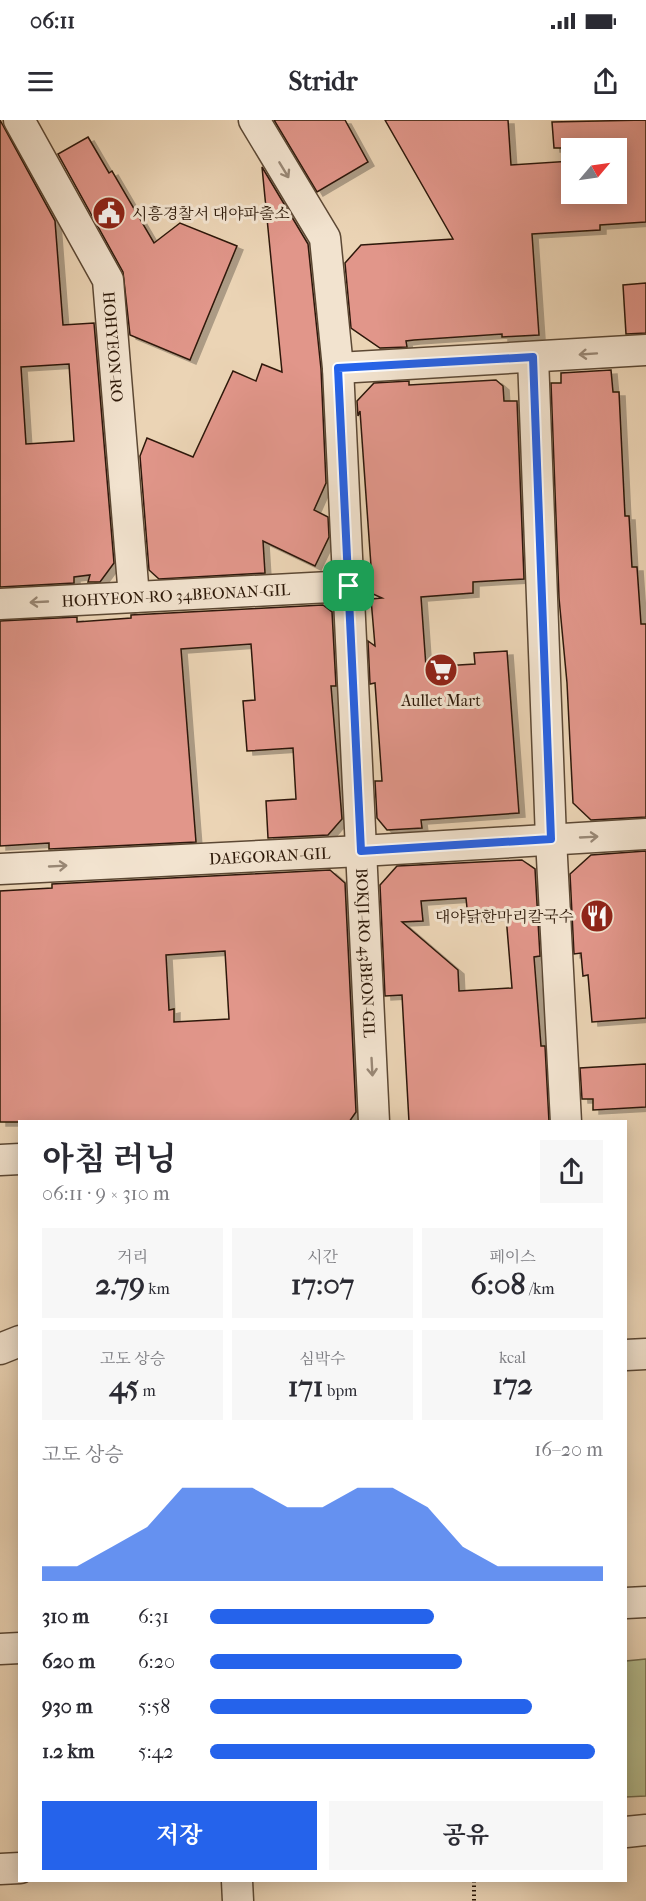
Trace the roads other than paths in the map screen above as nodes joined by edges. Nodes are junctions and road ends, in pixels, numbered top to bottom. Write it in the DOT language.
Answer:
graph roads {
  1 [pos="19,120"];
  2 [pos="254,120"];
  3 [pos="646,350"];
  4 [pos="533,357"];
  5 [pos="338,368"];
  6 [pos="349,586"];
  7 [pos="134,597"];
  8 [pos="0,604"];
  9 [pos="646,834"];
  10 [pos="551,839"];
  11 [pos="361,851"];
  12 [pos="0,869"];
  13 [pos="374,1120"];
  14 [pos="566,1120"];
  15 [pos="18,1159"];
  16 [pos="0,1160"];
  17 [pos="18,1342"];
  18 [pos="0,1349"];
  19 [pos="646,1354"];
  20 [pos="627,1355"];
  21 [pos="646,1602"];
  22 [pos="627,1603"];
  23 [pos="18,1648"];
  24 [pos="0,1649"];
  25 [pos="646,1830"];
  26 [pos="627,1832"];
  27 [pos="18,1868"];
  28 [pos="0,1869"];
  29 [pos="237,1882"];
  30 [pos="238,1901"];
  1 -- 7 [label="street, HOHYEON-RO"];
  2 -- 5 [label="street, BOKJI-RO 43BEON-GIL, one-way"];
  3 -- 4 [label="street, one-way"];
  4 -- 5 [label="street"];
  4 -- 10 [label="street"];
  5 -- 6 [label="street, BOKJI-RO 43BEON-GIL"];
  6 -- 7 [label="street, HOHYEON-RO 34BEONAN-GIL"];
  6 -- 11 [label="street, BOKJI-RO 43BEON-GIL"];
  7 -- 8 [label="street, HOHYEON-RO 34BEONAN-GIL, one-way"];
  10 -- 9 [label="street, DAEGORAN-GIL, one-way"];
  10 -- 11 [label="street, DAEGORAN-GIL"];
  10 -- 14 [label="street"];
  12 -- 11 [label="street, DAEGORAN-GIL, one-way"];
  11 -- 13 [label="street, BOKJI-RO 43BEON-GIL, one-way"];
  15 -- 16 [label="street"];
  17 -- 18 [label="street"];
  19 -- 20 [label="street"];
  21 -- 22 [label="street"];
  23 -- 24 [label="street"];
  25 -- 26 [label="street"];
  27 -- 28 [label="street"];
  29 -- 30 [label="street"];
}
